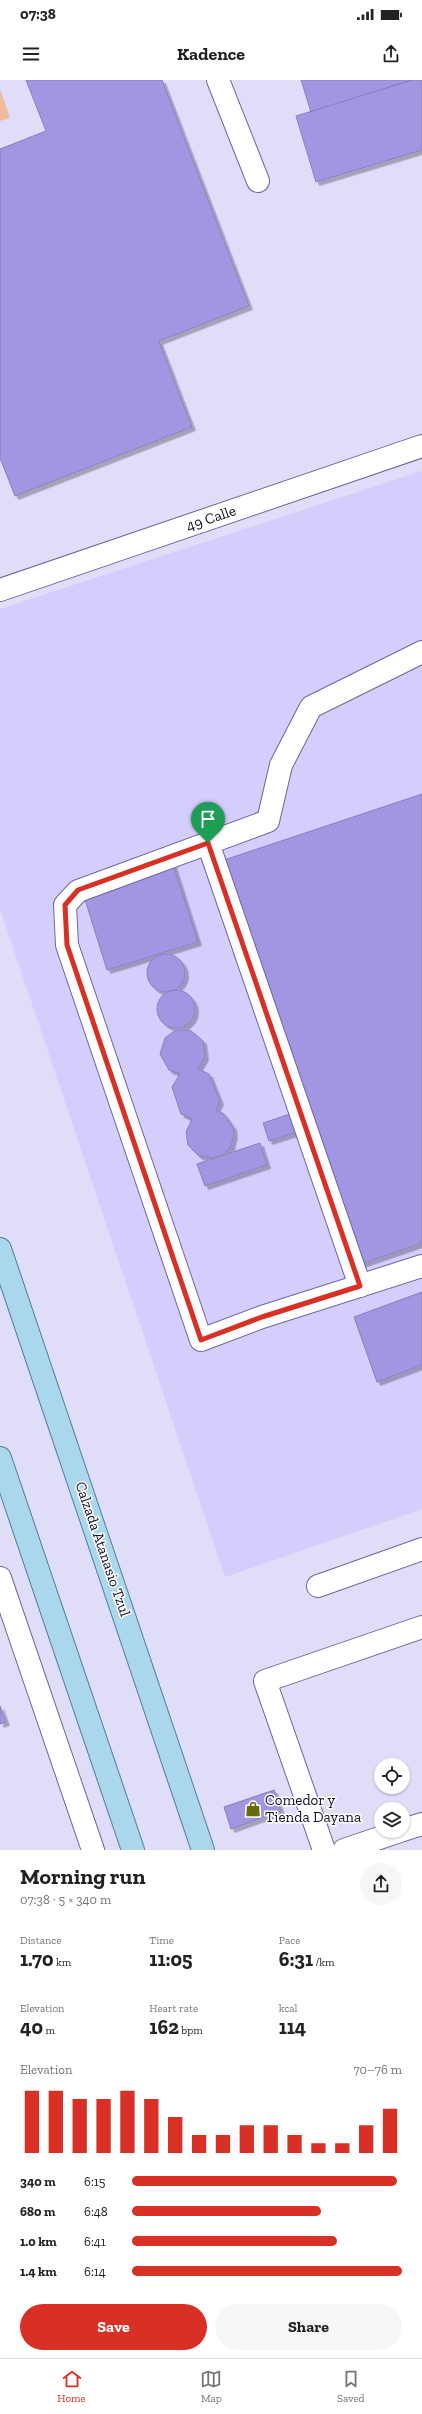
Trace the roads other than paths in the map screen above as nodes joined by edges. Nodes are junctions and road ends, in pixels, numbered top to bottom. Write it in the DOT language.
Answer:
graph roads {
  1 [pos="218,80"];
  2 [pos="258,181"];
  3 [pos="422,446"];
  4 [pos="0,590"];
  5 [pos="422,652"];
  6 [pos="208,843"];
  7 [pos="0,1249"];
  8 [pos="422,1266"];
  9 [pos="360,1286"];
  10 [pos="0,1458"];
  11 [pos="422,1549"];
  12 [pos="0,1578"];
  13 [pos="318,1586"];
  14 [pos="422,1627"];
  15 [pos="422,1824"];
  16 [pos="410,1828"];
  17 [pos="381,1838"];
  18 [pos="93,1850"];
  19 [pos="133,1850"];
  20 [pos="204,1850"];
  21 [pos="324,1850"];
  22 [pos="344,1850"];
  1 -- 2 [label="street"];
  3 -- 4 [label="street, 49 Calle"];
  5 -- 6 [label="street"];
  6 -- 9 [label="street"];
  6 -- 9 [label="street"];
  7 -- 20 [label="main road, Calzada Atanasio Tzul"];
  8 -- 9 [label="street"];
  10 -- 19 [label="main road"];
  11 -- 13 [label="street"];
  12 -- 18 [label="street"];
  14 -- 21 [label="street"];
  15 -- 16 [label="street"];
  17 -- 22 [label="street"];
}
